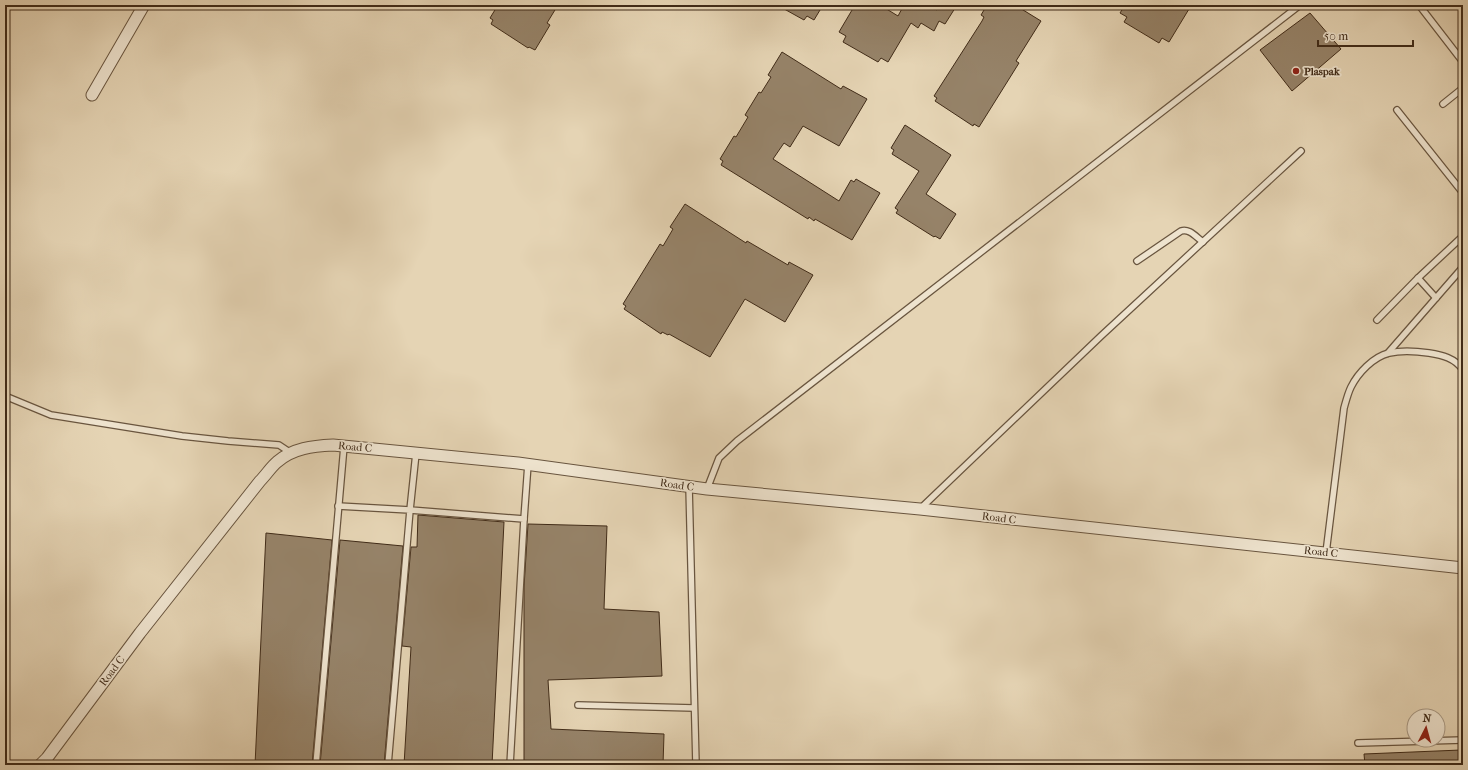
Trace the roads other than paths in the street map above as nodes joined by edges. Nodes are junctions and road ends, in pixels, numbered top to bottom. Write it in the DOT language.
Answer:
graph roads {
  1 [pos="144,5"];
  2 [pos="1300,5"];
  3 [pos="1419,5"];
  4 [pos="1463,62"];
  5 [pos="1463,88"];
  6 [pos="92,95"];
  7 [pos="1443,104"];
  8 [pos="1397,110"];
  9 [pos="1301,151"];
  10 [pos="1463,193"];
  11 [pos="1463,236"];
  12 [pos="1202,242"];
  13 [pos="1138,261"];
  14 [pos="1463,267"];
  15 [pos="1418,278"];
  16 [pos="1436,298"];
  17 [pos="1377,320"];
  18 [pos="1388,353"];
  19 [pos="1463,370"];
  20 [pos="5,396"];
  21 [pos="344,446"];
  22 [pos="416,452"];
  23 [pos="291,453"];
  24 [pos="528,464"];
  25 [pos="689,486"];
  26 [pos="707,489"];
  27 [pos="338,506"];
  28 [pos="920,509"];
  29 [pos="410,510"];
  30 [pos="524,519"];
  31 [pos="1326,553"];
  32 [pos="1463,568"];
  33 [pos="578,706"];
  34 [pos="694,708"];
  35 [pos="1463,740"];
  36 [pos="1358,743"];
  37 [pos="40,765"];
  38 [pos="316,765"];
  39 [pos="388,765"];
  40 [pos="510,765"];
  41 [pos="696,765"];
  1 -- 6 [label="street"];
  2 -- 26 [label="lane"];
  3 -- 4 [label="lane"];
  5 -- 7 [label="lane"];
  8 -- 10 [label="lane"];
  9 -- 12 [label="lane"];
  11 -- 15 [label="lane"];
  12 -- 13 [label="lane"];
  12 -- 28 [label="lane"];
  14 -- 16 [label="lane"];
  15 -- 16 [label="lane"];
  15 -- 17 [label="lane"];
  16 -- 18 [label="lane"];
  18 -- 19 [label="lane"];
  18 -- 31 [label="lane"];
  20 -- 23 [label="lane"];
  21 -- 22 [label="street, Road C"];
  21 -- 23 [label="street, Road C"];
  21 -- 27 [label="lane"];
  22 -- 24 [label="street, Road C"];
  22 -- 29 [label="lane"];
  23 -- 37 [label="street, Road C"];
  24 -- 25 [label="street, Road C"];
  24 -- 30 [label="lane"];
  25 -- 26 [label="street, Road C"];
  25 -- 34 [label="lane"];
  26 -- 28 [label="street, Road C"];
  27 -- 29 [label="lane"];
  27 -- 38 [label="lane"];
  28 -- 31 [label="street, Road C"];
  29 -- 30 [label="lane"];
  29 -- 39 [label="lane"];
  30 -- 40 [label="lane"];
  31 -- 32 [label="street, Road C"];
  33 -- 34 [label="lane"];
  34 -- 41 [label="lane"];
  35 -- 36 [label="lane"];
}
